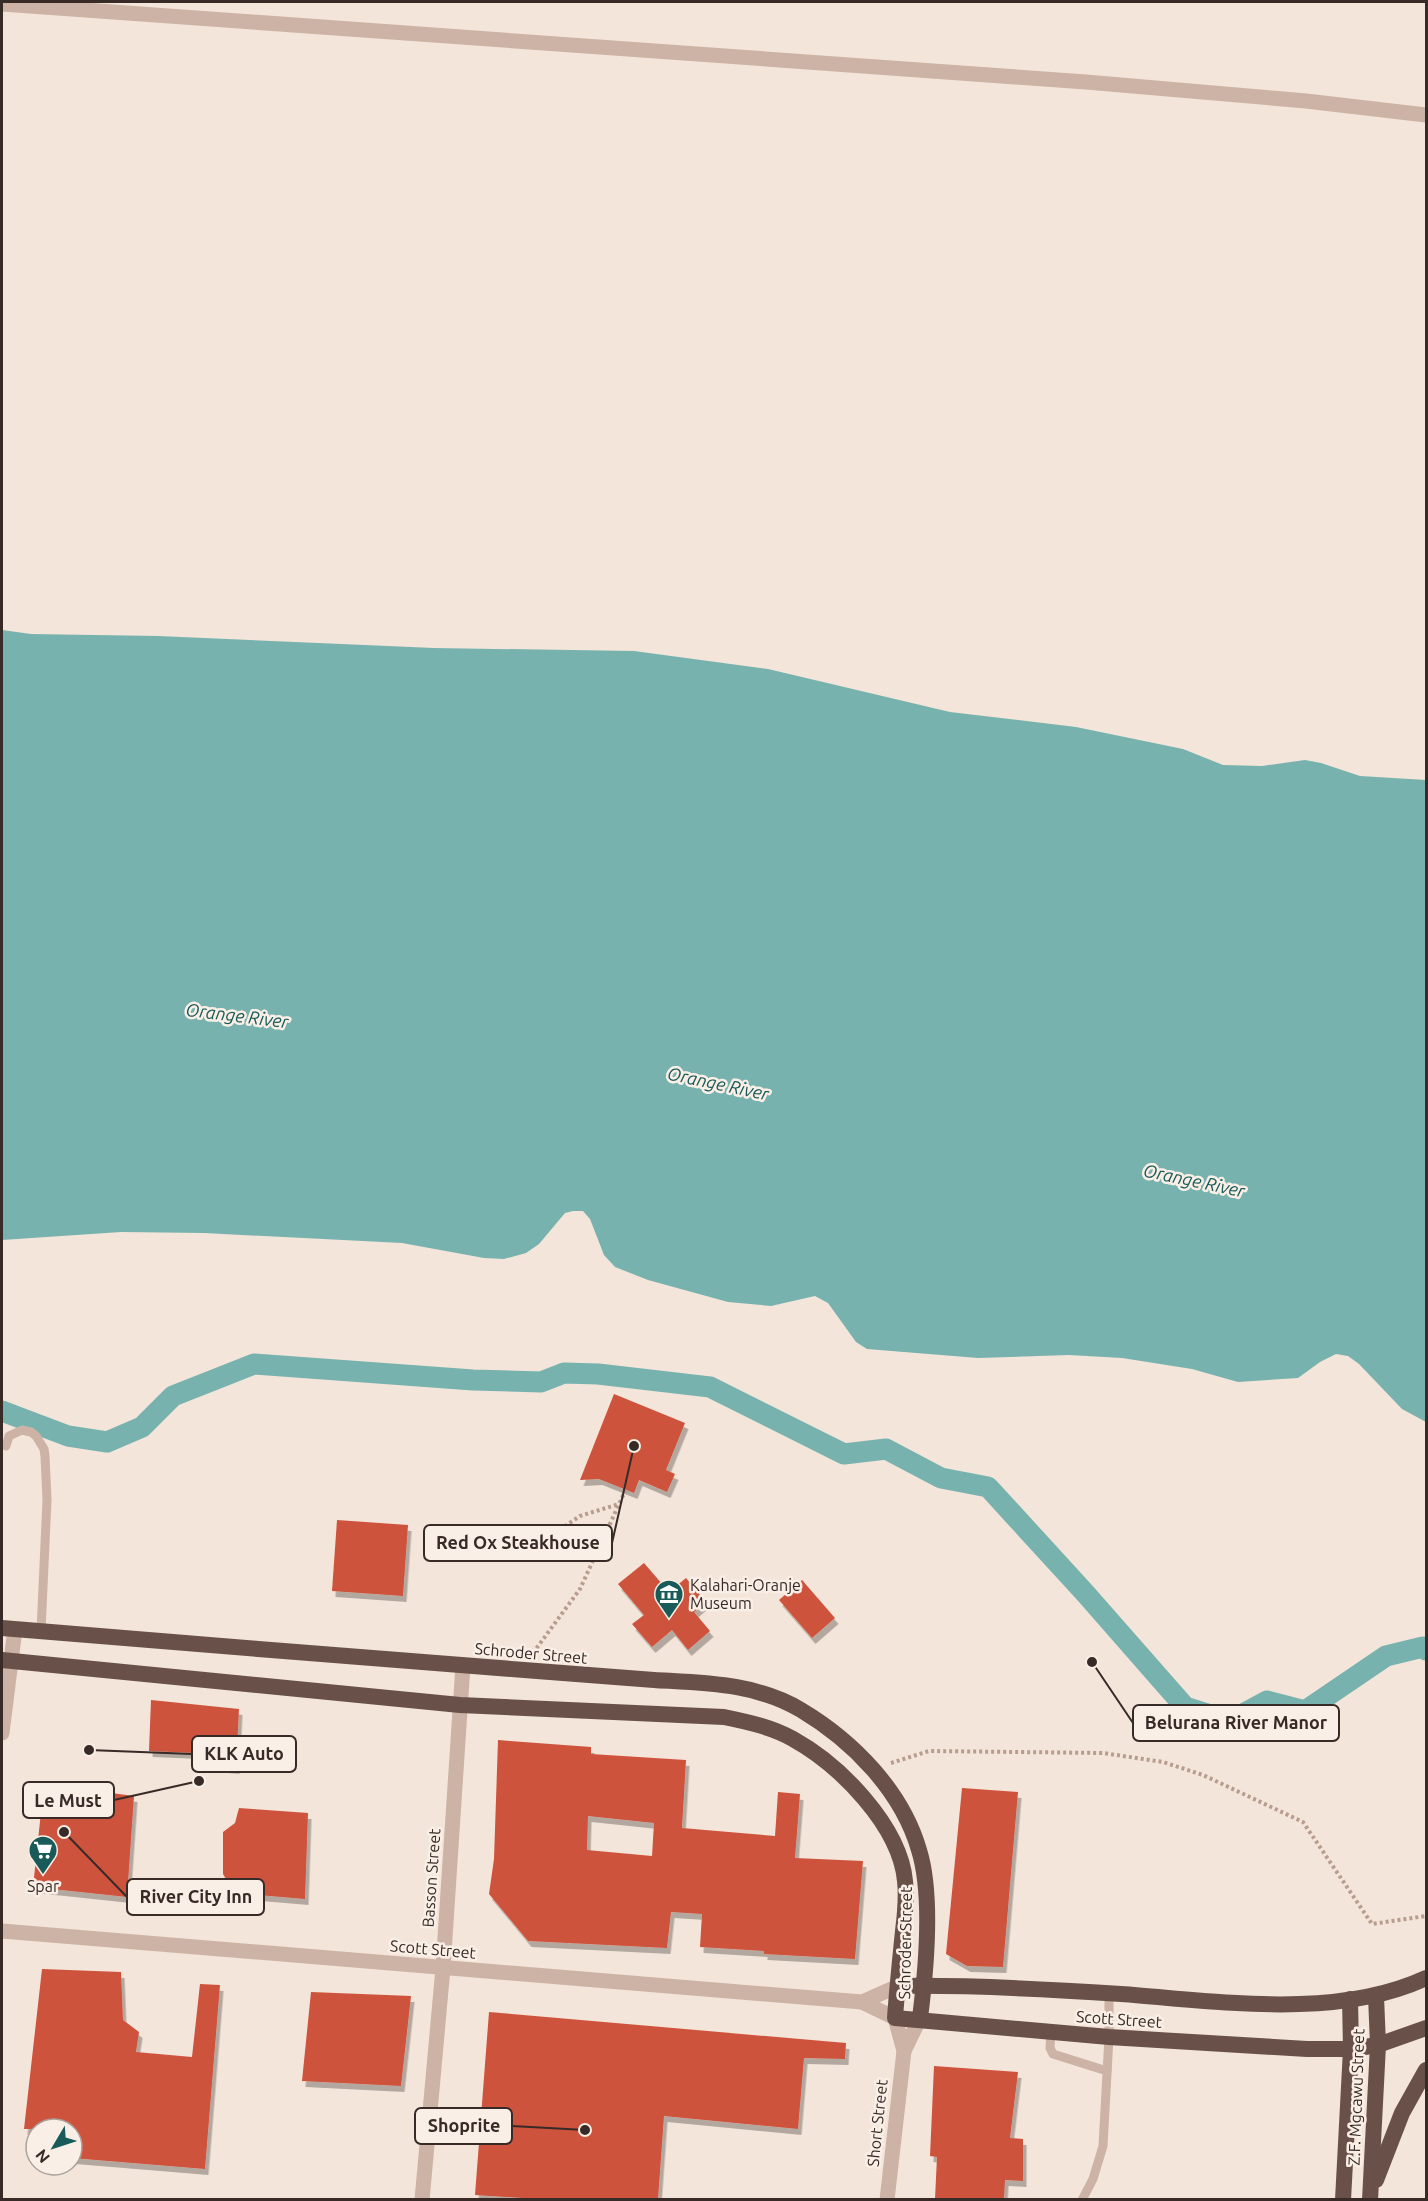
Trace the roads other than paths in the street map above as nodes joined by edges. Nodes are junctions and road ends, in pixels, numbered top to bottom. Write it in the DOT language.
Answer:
graph roads {
  1 [pos="2,4"];
  2 [pos="1426,115"];
  3 [pos="6,1446"];
  4 [pos="8,1628"];
  5 [pos="41,1631"];
  6 [pos="6,1660"];
  7 [pos="463,1665"];
  8 [pos="460,1704"];
  9 [pos="2,1732"];
  10 [pos="2,1931"];
  11 [pos="443,1968"];
  12 [pos="1426,1978"];
  13 [pos="924,1985"];
  14 [pos="898,1986"];
  15 [pos="1109,1993"];
  16 [pos="1376,1996"];
  17 [pos="1350,1999"];
  18 [pos="862,2002"];
  19 [pos="895,2018"];
  20 [pos="920,2018"];
  21 [pos="1426,2028"];
  22 [pos="1051,2031"];
  23 [pos="1109,2037"];
  24 [pos="1378,2045"];
  25 [pos="1351,2049"];
  26 [pos="904,2051"];
  27 [pos="1426,2070"];
  28 [pos="1107,2071"];
  29 [pos="1370,2197"];
  30 [pos="422,2199"];
  31 [pos="887,2199"];
  32 [pos="1082,2199"];
  33 [pos="1343,2199"];
  1 -- 2 [label="street"];
  3 -- 5 [label="lane"];
  4 -- 5 [label="highway, Schroder Street"];
  4 -- 6 [label="street"];
  5 -- 7 [label="highway, Schroder Street"];
  6 -- 8 [label="highway, Schroder Street"];
  6 -- 9 [label="street"];
  7 -- 8 [label="street, Basson Street"];
  7 -- 13 [label="highway, Schroder Street"];
  8 -- 11 [label="street, Basson Street"];
  8 -- 14 [label="highway, Schroder Street"];
  10 -- 11 [label="street, Scott Street"];
  11 -- 18 [label="street, Scott Street"];
  11 -- 30 [label="street, Basson Street"];
  12 -- 16 [label="highway, Scott Street"];
  13 -- 14 [label="highway, Scott Street"];
  13 -- 15 [label="highway, Scott Street"];
  13 -- 20 [label="highway, Schroder Street"];
  14 -- 18 [label="street, Scott Street"];
  14 -- 19 [label="highway, Schroder Street"];
  15 -- 17 [label="highway, Scott Street"];
  15 -- 23 [label="lane"];
  16 -- 17 [label="highway, Scott Street"];
  16 -- 24 [label="highway, Z.F. Mgcawu Street"];
  17 -- 25 [label="highway, Z.F. Mgcawu Street"];
  18 -- 19 [label="street, Scott Street"];
  19 -- 20 [label="highway, Scott Street"];
  19 -- 26 [label="street, Schroder Street"];
  20 -- 22 [label="highway, Scott Street"];
  20 -- 26 [label="street, Schroder Street"];
  21 -- 24 [label="highway, Scott Street"];
  22 -- 23 [label="highway, Scott Street"];
  22 -- 28 [label="lane"];
  23 -- 25 [label="highway, Scott Street"];
  23 -- 28 [label="lane"];
  24 -- 25 [label="highway, Scott Street"];
  24 -- 29 [label="highway, Z.F. Mgcawu Street"];
  25 -- 33 [label="highway, Z.F. Mgcawu Street"];
  26 -- 31 [label="street, Short Street"];
  27 -- 29 [label="highway"];
  28 -- 32 [label="lane"];
}
